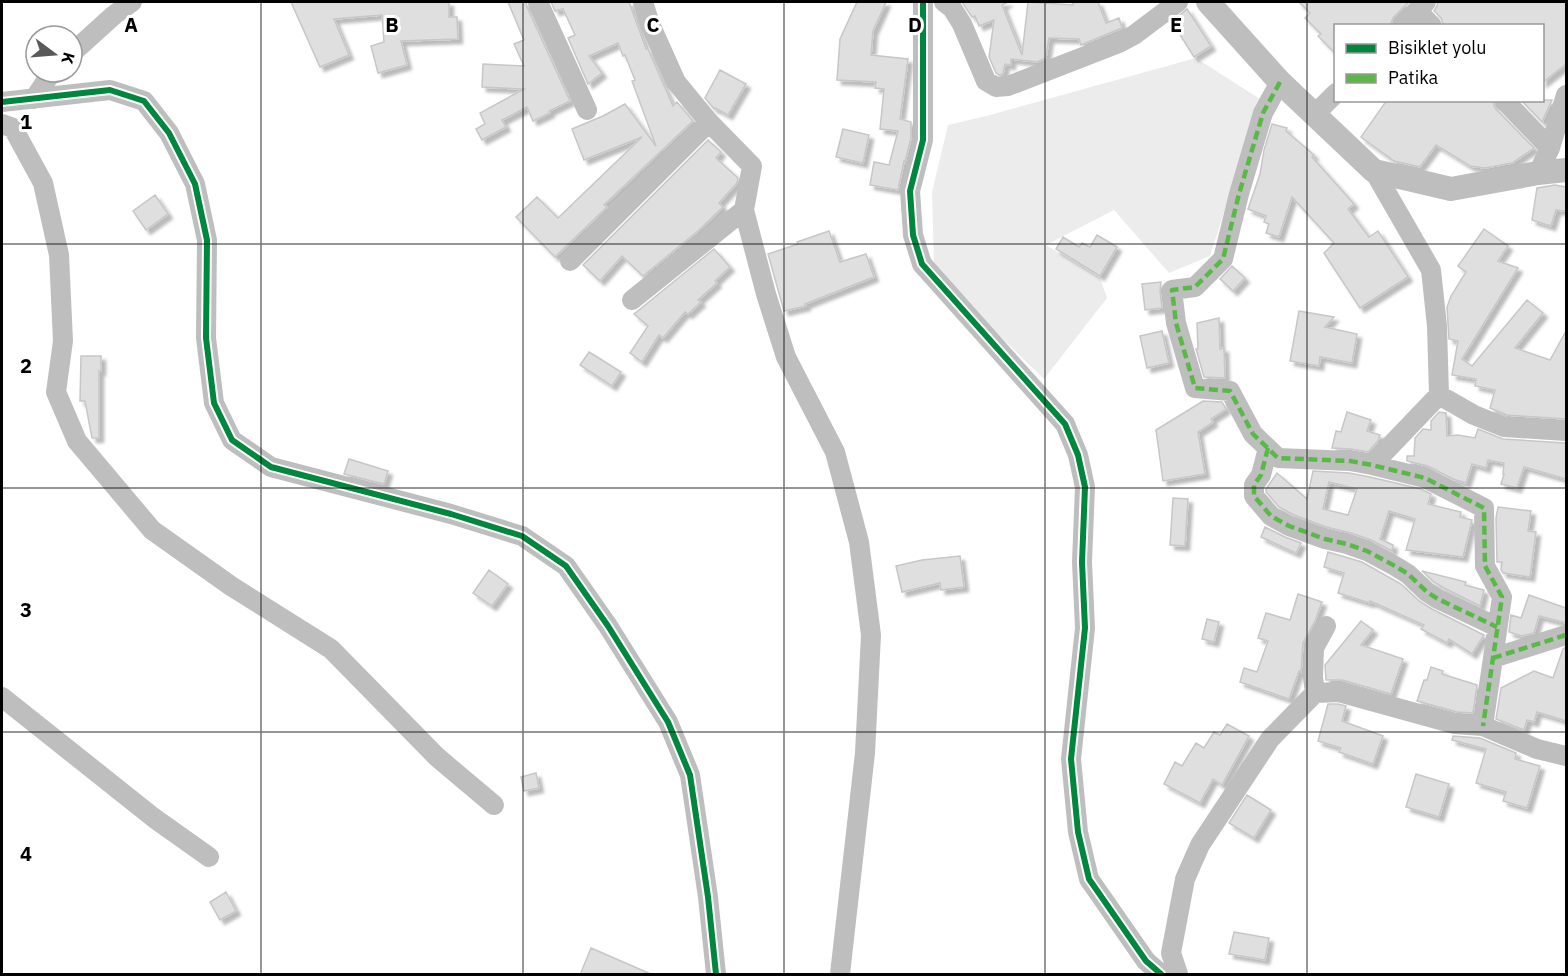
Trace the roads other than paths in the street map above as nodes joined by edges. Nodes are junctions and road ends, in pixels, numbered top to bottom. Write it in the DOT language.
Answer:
graph roads {
  1 [pos="132,2"];
  2 [pos="538,2"];
  3 [pos="643,2"];
  4 [pos="923,2"];
  5 [pos="944,2"];
  6 [pos="1178,2"];
  7 [pos="1208,2"];
  8 [pos="1421,6"];
  9 [pos="1404,24"];
  10 [pos="1431,24"];
  11 [pos="84,42"];
  12 [pos="1280,82"];
  13 [pos="44,84"];
  14 [pos="1334,94"];
  15 [pos="1566,95"];
  16 [pos="34,99"];
  17 [pos="2,102"];
  18 [pos="1506,102"];
  19 [pos="587,110"];
  20 [pos="1315,114"];
  21 [pos="709,122"];
  22 [pos="2,124"];
  23 [pos="1550,148"];
  24 [pos="1566,170"];
  25 [pos="1374,171"];
  26 [pos="1538,173"];
  27 [pos="744,210"];
  28 [pos="570,261"];
  29 [pos="633,300"];
  30 [pos="1439,395"];
  31 [pos="1566,431"];
  32 [pos="1268,448"];
  33 [pos="1372,465"];
  34 [pos="1326,626"];
  35 [pos="1497,627"];
  36 [pos="1566,635"];
  37 [pos="1493,658"];
  38 [pos="1315,693"];
  39 [pos="2,697"];
  40 [pos="1483,726"];
  41 [pos="1566,756"];
  42 [pos="494,805"];
  43 [pos="208,857"];
  44 [pos="716,975"];
  45 [pos="840,975"];
  46 [pos="1161,975"];
  47 [pos="1178,975"];
  1 -- 11 [label="street"];
  2 -- 19 [label="street"];
  3 -- 21 [label="street"];
  4 -- 46 [label="street"];
  5 -- 6 [label="street"];
  7 -- 12 [label="street"];
  8 -- 9 [label="street"];
  8 -- 10 [label="street"];
  12 -- 20 [label="street"];
  12 -- 32 [label="street"];
  13 -- 16 [label="street"];
  14 -- 20 [label="street"];
  15 -- 23 [label="street"];
  16 -- 17 [label="street"];
  16 -- 44 [label="street"];
  18 -- 23 [label="street"];
  20 -- 25 [label="street"];
  21 -- 27 [label="street"];
  21 -- 28 [label="street"];
  22 -- 42 [label="street"];
  23 -- 26 [label="street"];
  24 -- 26 [label="street"];
  25 -- 26 [label="street"];
  25 -- 30 [label="street"];
  27 -- 29 [label="street"];
  27 -- 45 [label="street"];
  30 -- 31 [label="street"];
  30 -- 33 [label="street"];
  32 -- 33 [label="street"];
  32 -- 35 [label="street"];
  33 -- 35 [label="street"];
  34 -- 38 [label="street"];
  35 -- 37 [label="street"];
  36 -- 37 [label="street"];
  37 -- 40 [label="street"];
  38 -- 40 [label="street"];
  38 -- 47 [label="street"];
  39 -- 43 [label="street"];
  40 -- 41 [label="street"];
}
